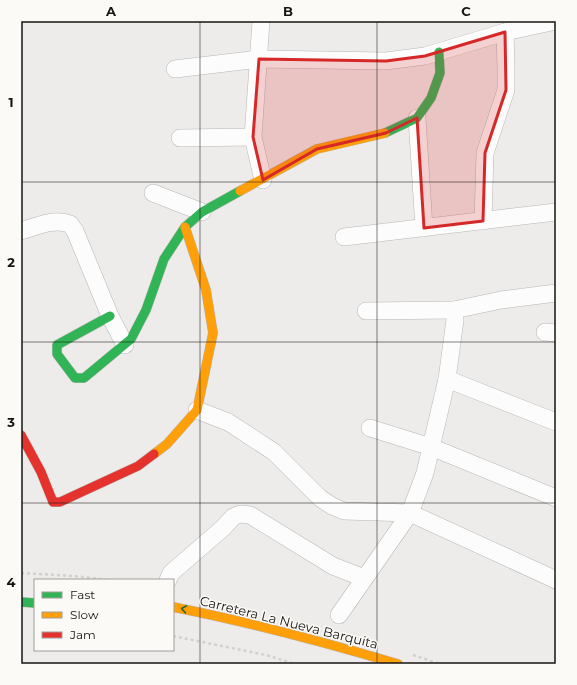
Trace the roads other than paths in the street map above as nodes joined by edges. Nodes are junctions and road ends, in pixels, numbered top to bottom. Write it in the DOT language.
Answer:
graph roads {
  1 [pos="261,21"];
  2 [pos="556,21"];
  3 [pos="505,32"];
  4 [pos="439,52"];
  5 [pos="259,59"];
  6 [pos="174,69"];
  7 [pos="417,118"];
  8 [pos="254,137"];
  9 [pos="180,138"];
  10 [pos="263,180"];
  11 [pos="153,193"];
  12 [pos="202,212"];
  13 [pos="556,212"];
  14 [pos="483,221"];
  15 [pos="185,227"];
  16 [pos="424,228"];
  17 [pos="21,231"];
  18 [pos="344,237"];
  19 [pos="556,293"];
  20 [pos="454,310"];
  21 [pos="366,311"];
  22 [pos="110,316"];
  23 [pos="125,345"];
  24 [pos="447,379"];
  25 [pos="197,410"];
  26 [pos="556,422"];
  27 [pos="370,428"];
  28 [pos="21,435"];
  29 [pos="431,447"];
  30 [pos="556,498"];
  31 [pos="410,513"];
  32 [pos="364,578"];
  33 [pos="168,579"];
  34 [pos="556,580"];
  35 [pos="21,602"];
  36 [pos="34,603"];
  37 [pos="174,607"];
  38 [pos="339,615"];
  39 [pos="398,664"];
  1 -- 5 [label="street"];
  2 -- 3 [label="street"];
  3 -- 4 [label="street"];
  3 -- 14 [label="street"];
  4 -- 5 [label="street"];
  4 -- 7 [label="street"];
  5 -- 6 [label="street"];
  5 -- 8 [label="street"];
  7 -- 10 [label="street"];
  7 -- 16 [label="street"];
  8 -- 9 [label="street"];
  8 -- 10 [label="street"];
  10 -- 12 [label="street"];
  11 -- 12 [label="street"];
  12 -- 15 [label="street"];
  13 -- 14 [label="street"];
  14 -- 16 [label="street"];
  15 -- 23 [label="street"];
  15 -- 25 [label="street"];
  16 -- 18 [label="street"];
  17 -- 22 [label="street"];
  19 -- 20 [label="street"];
  20 -- 21 [label="street"];
  20 -- 24 [label="street"];
  22 -- 23 [label="street"];
  22 -- 23 [label="street"];
  24 -- 26 [label="street"];
  24 -- 29 [label="street"];
  25 -- 28 [label="street"];
  25 -- 31 [label="street"];
  27 -- 29 [label="street"];
  29 -- 30 [label="street"];
  29 -- 31 [label="street"];
  31 -- 32 [label="street"];
  31 -- 34 [label="street"];
  32 -- 33 [label="street"];
  32 -- 38 [label="street"];
  35 -- 36 [label="street"];
  39 -- 37 [label="street, Carretera La Nueva Barquita, one-way"];
}
